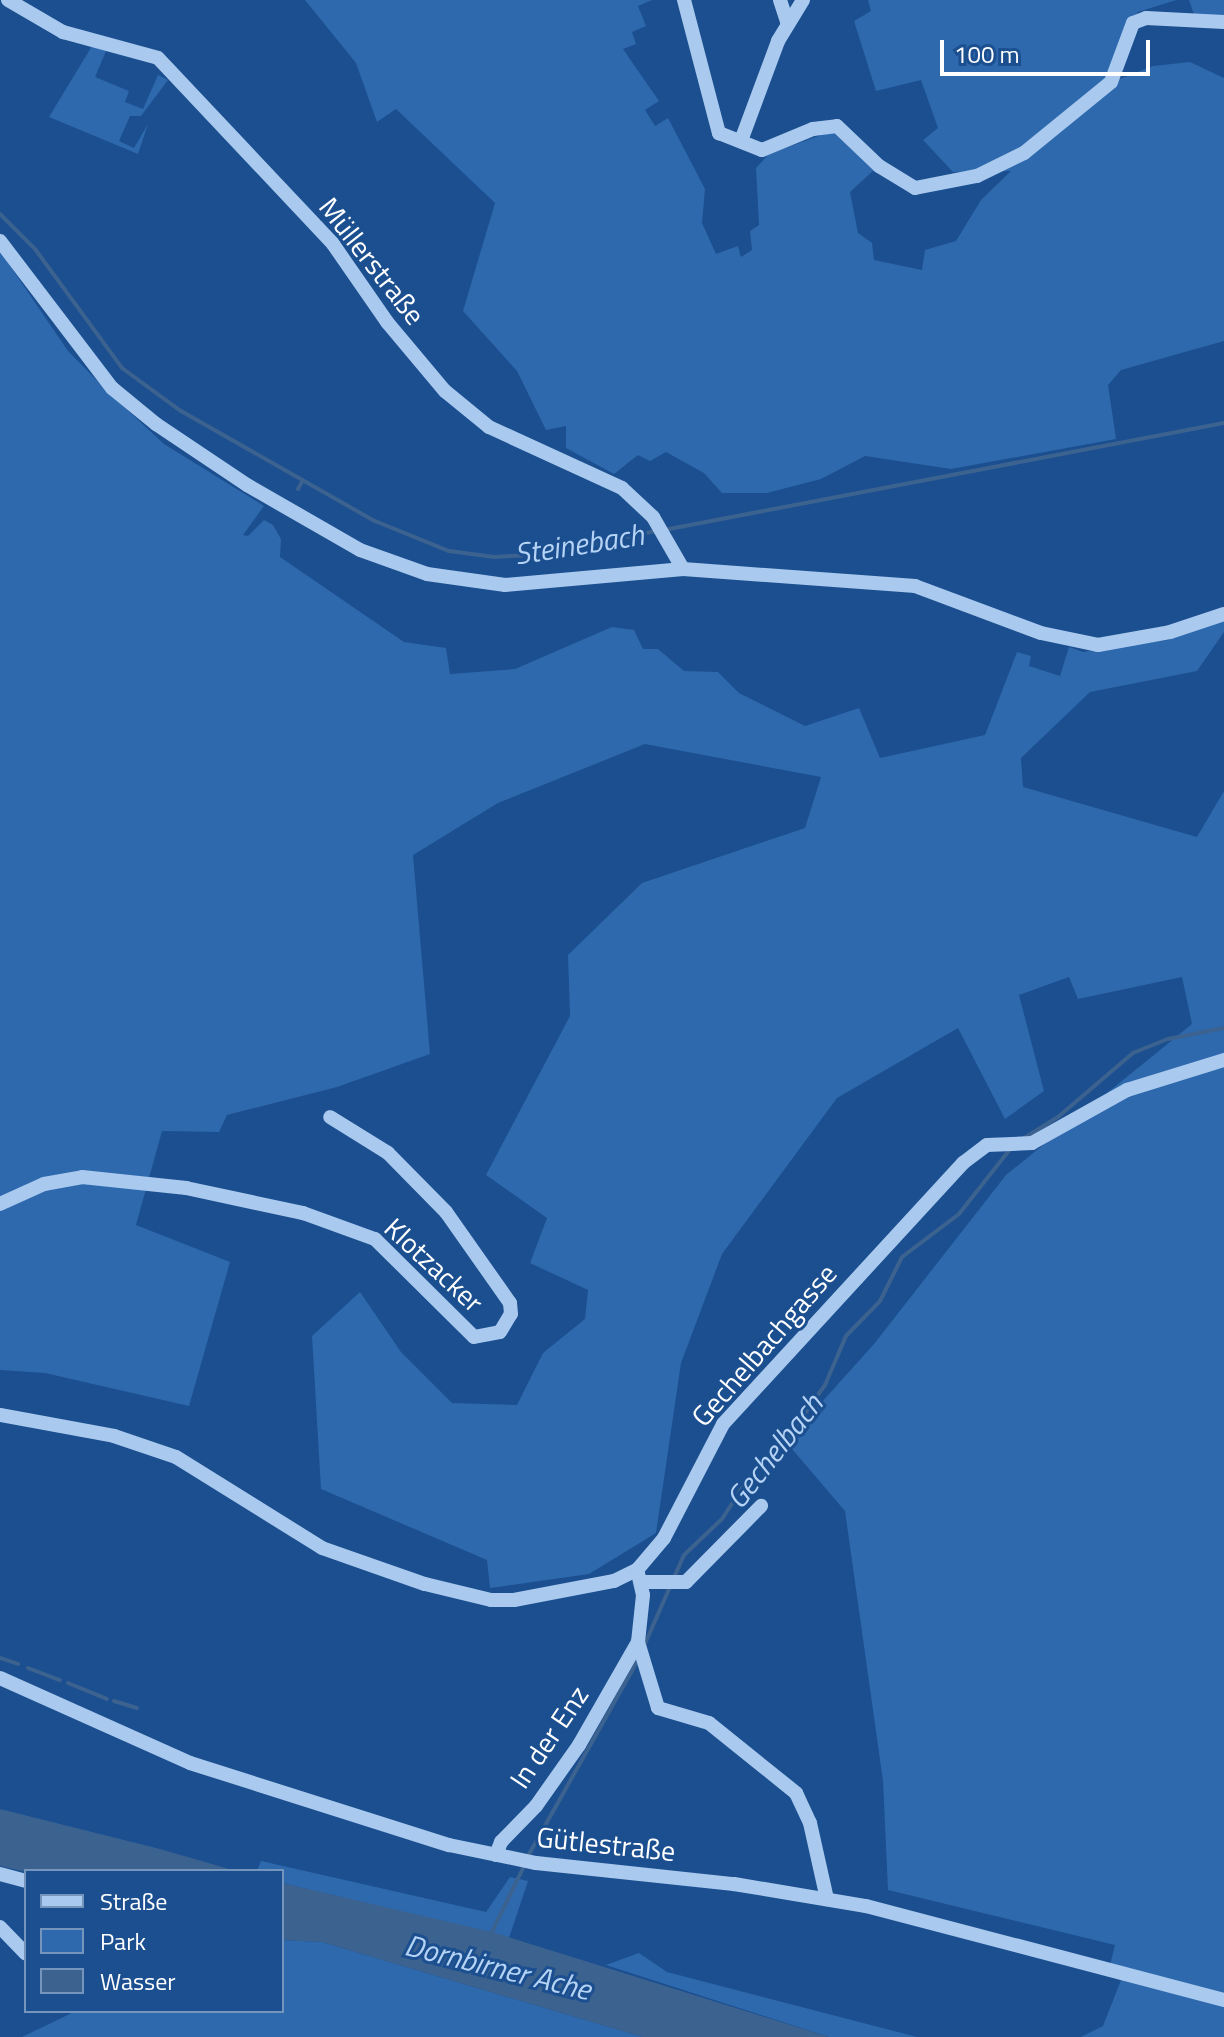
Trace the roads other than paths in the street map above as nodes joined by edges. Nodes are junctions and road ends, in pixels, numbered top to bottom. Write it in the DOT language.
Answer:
graph roads {
  1 [pos="8,0"];
  2 [pos="684,0"];
  3 [pos="780,0"];
  4 [pos="803,0"];
  5 [pos="1224,22"];
  6 [pos="788,24"];
  7 [pos="742,138"];
  8 [pos="0,241"];
  9 [pos="683,569"];
  10 [pos="1224,614"];
  11 [pos="1224,1060"];
  12 [pos="330,1117"];
  13 [pos="0,1204"];
  14 [pos="0,1415"];
  15 [pos="761,1506"];
  16 [pos="639,1576"];
  17 [pos="639,1643"];
  18 [pos="0,1678"];
  19 [pos="496,1855"];
  20 [pos="0,1874"];
  21 [pos="24,1880"];
  22 [pos="827,1899"];
  23 [pos="0,1927"];
  24 [pos="24,1952"];
  25 [pos="1224,2000"];
  1 -- 9 [label="street, Müllerstraße"];
  2 -- 7 [label="street"];
  3 -- 6 [label="street"];
  4 -- 6 [label="street"];
  5 -- 7 [label="street"];
  6 -- 7 [label="street"];
  8 -- 9 [label="street"];
  9 -- 10 [label="street"];
  11 -- 16 [label="street, Gechelbachgasse"];
  12 -- 13 [label="street, Klotzacker"];
  14 -- 16 [label="street, Gechelbachgasse"];
  15 -- 16 [label="street"];
  16 -- 17 [label="street, In der Enz"];
  17 -- 19 [label="street, In der Enz"];
  17 -- 22 [label="street, In der Enz"];
  18 -- 19 [label="street, Gütlestraße"];
  19 -- 22 [label="street, Gütlestraße"];
  20 -- 21 [label="street"];
  22 -- 25 [label="street, Gütlestraße"];
  23 -- 24 [label="street"];
}
